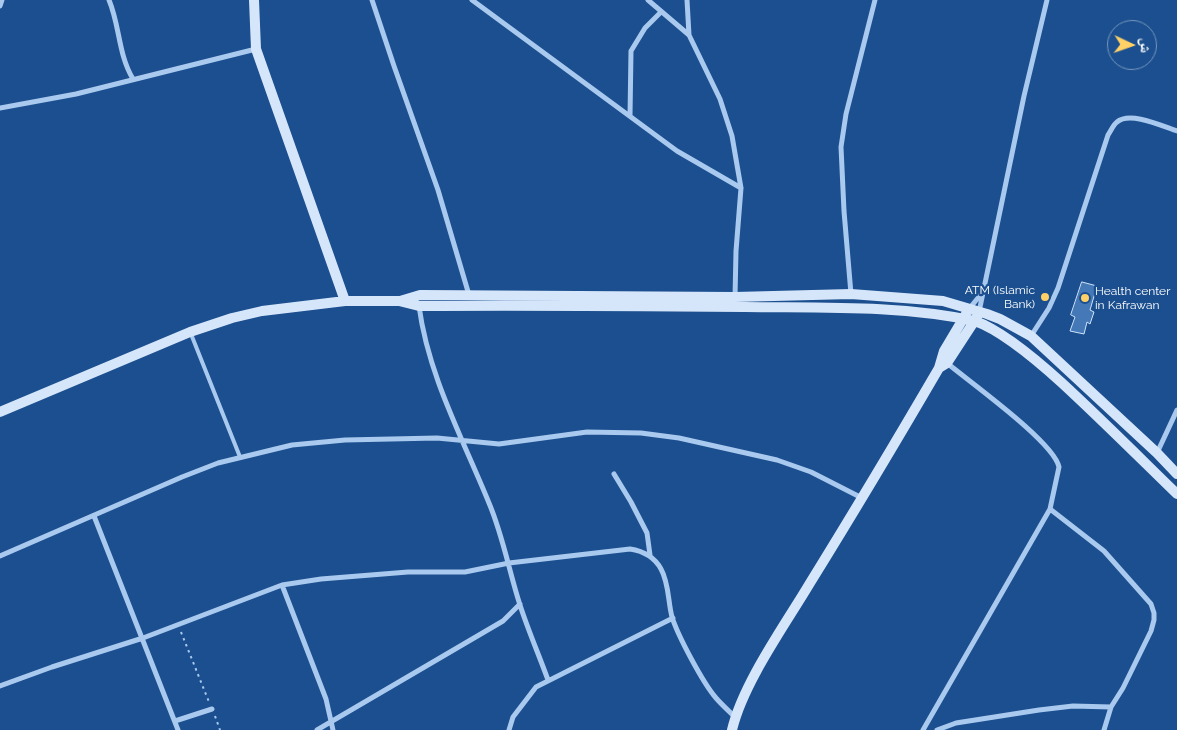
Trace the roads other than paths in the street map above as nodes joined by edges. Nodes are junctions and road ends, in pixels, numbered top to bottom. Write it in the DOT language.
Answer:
graph roads {
  1 [pos="2,0"];
  2 [pos="109,0"];
  3 [pos="254,0"];
  4 [pos="372,0"];
  5 [pos="472,0"];
  6 [pos="648,0"];
  7 [pos="687,0"];
  8 [pos="875,0"];
  9 [pos="1047,0"];
  10 [pos="0,6"];
  11 [pos="661,12"];
  12 [pos="689,35"];
  13 [pos="256,49"];
  14 [pos="133,79"];
  15 [pos="0,108"];
  16 [pos="630,116"];
  17 [pos="1177,131"];
  18 [pos="741,188"];
  19 [pos="983,293"];
  20 [pos="851,294"];
  21 [pos="420,295"];
  22 [pos="469,295"];
  23 [pos="735,298"];
  24 [pos="345,301"];
  25 [pos="399,301"];
  26 [pos="420,306"];
  27 [pos="966,314"];
  28 [pos="977,317"];
  29 [pos="190,332"];
  30 [pos="1031,336"];
  31 [pos="943,366"];
  32 [pos="1177,410"];
  33 [pos="0,412"];
  34 [pos="461,440"];
  35 [pos="1157,453"];
  36 [pos="240,457"];
  37 [pos="614,474"];
  38 [pos="1177,474"];
  39 [pos="1177,494"];
  40 [pos="862,498"];
  41 [pos="1050,509"];
  42 [pos="94,516"];
  43 [pos="0,556"];
  44 [pos="650,556"];
  45 [pos="509,563"];
  46 [pos="282,586"];
  47 [pos="520,604"];
  48 [pos="673,618"];
  49 [pos="144,638"];
  50 [pos="548,680"];
  51 [pos="0,686"];
  52 [pos="1111,707"];
  53 [pos="212,709"];
  54 [pos="735,717"];
  55 [pos="175,721"];
  56 [pos="331,721"];
  57 [pos="178,730"];
  58 [pos="317,730"];
  59 [pos="333,730"];
  60 [pos="509,730"];
  61 [pos="732,730"];
  62 [pos="923,730"];
  63 [pos="937,730"];
  64 [pos="1104,730"];
  1 -- 10 [label="street"];
  2 -- 14 [label="street"];
  3 -- 13 [label="main road"];
  4 -- 22 [label="street"];
  5 -- 16 [label="street"];
  6 -- 11 [label="street"];
  7 -- 12 [label="street"];
  8 -- 20 [label="street"];
  9 -- 19 [label="street"];
  11 -- 12 [label="street"];
  11 -- 16 [label="street"];
  12 -- 18 [label="street"];
  13 -- 14 [label="street"];
  13 -- 24 [label="main road"];
  14 -- 15 [label="street"];
  16 -- 18 [label="street"];
  17 -- 30 [label="street"];
  18 -- 23 [label="street"];
  19 -- 27 [label="street"];
  19 -- 28 [label="street"];
  20 -- 23 [label="main road"];
  20 -- 27 [label="main road"];
  21 -- 22 [label="main road"];
  21 -- 25 [label="main road"];
  21 -- 26 [label="street"];
  22 -- 23 [label="main road"];
  24 -- 25 [label="main road"];
  24 -- 29 [label="main road"];
  25 -- 26 [label="main road"];
  26 -- 27 [label="main road"];
  26 -- 34 [label="street"];
  27 -- 28 [label="main road"];
  27 -- 31 [label="main road"];
  28 -- 30 [label="main road"];
  28 -- 31 [label="main road"];
  28 -- 39 [label="main road"];
  29 -- 33 [label="main road"];
  29 -- 36 [label="lane"];
  30 -- 35 [label="main road"];
  31 -- 40 [label="main road"];
  31 -- 41 [label="street"];
  32 -- 35 [label="street"];
  34 -- 36 [label="street"];
  34 -- 40 [label="street"];
  34 -- 45 [label="street"];
  35 -- 38 [label="main road"];
  36 -- 42 [label="street"];
  37 -- 44 [label="street"];
  40 -- 54 [label="main road"];
  41 -- 52 [label="street"];
  41 -- 62 [label="street"];
  42 -- 43 [label="street"];
  42 -- 49 [label="street"];
  44 -- 45 [label="street"];
  44 -- 48 [label="street"];
  45 -- 46 [label="street"];
  45 -- 47 [label="street"];
  46 -- 49 [label="street"];
  46 -- 56 [label="street"];
  47 -- 50 [label="street"];
  47 -- 56 [label="street"];
  48 -- 50 [label="street"];
  48 -- 54 [label="street"];
  49 -- 51 [label="street"];
  49 -- 55 [label="street"];
  50 -- 60 [label="street"];
  52 -- 63 [label="street"];
  52 -- 64 [label="street"];
  53 -- 55 [label="street"];
  54 -- 61 [label="main road"];
  55 -- 57 [label="street"];
  56 -- 58 [label="street"];
  56 -- 59 [label="street"];
}
